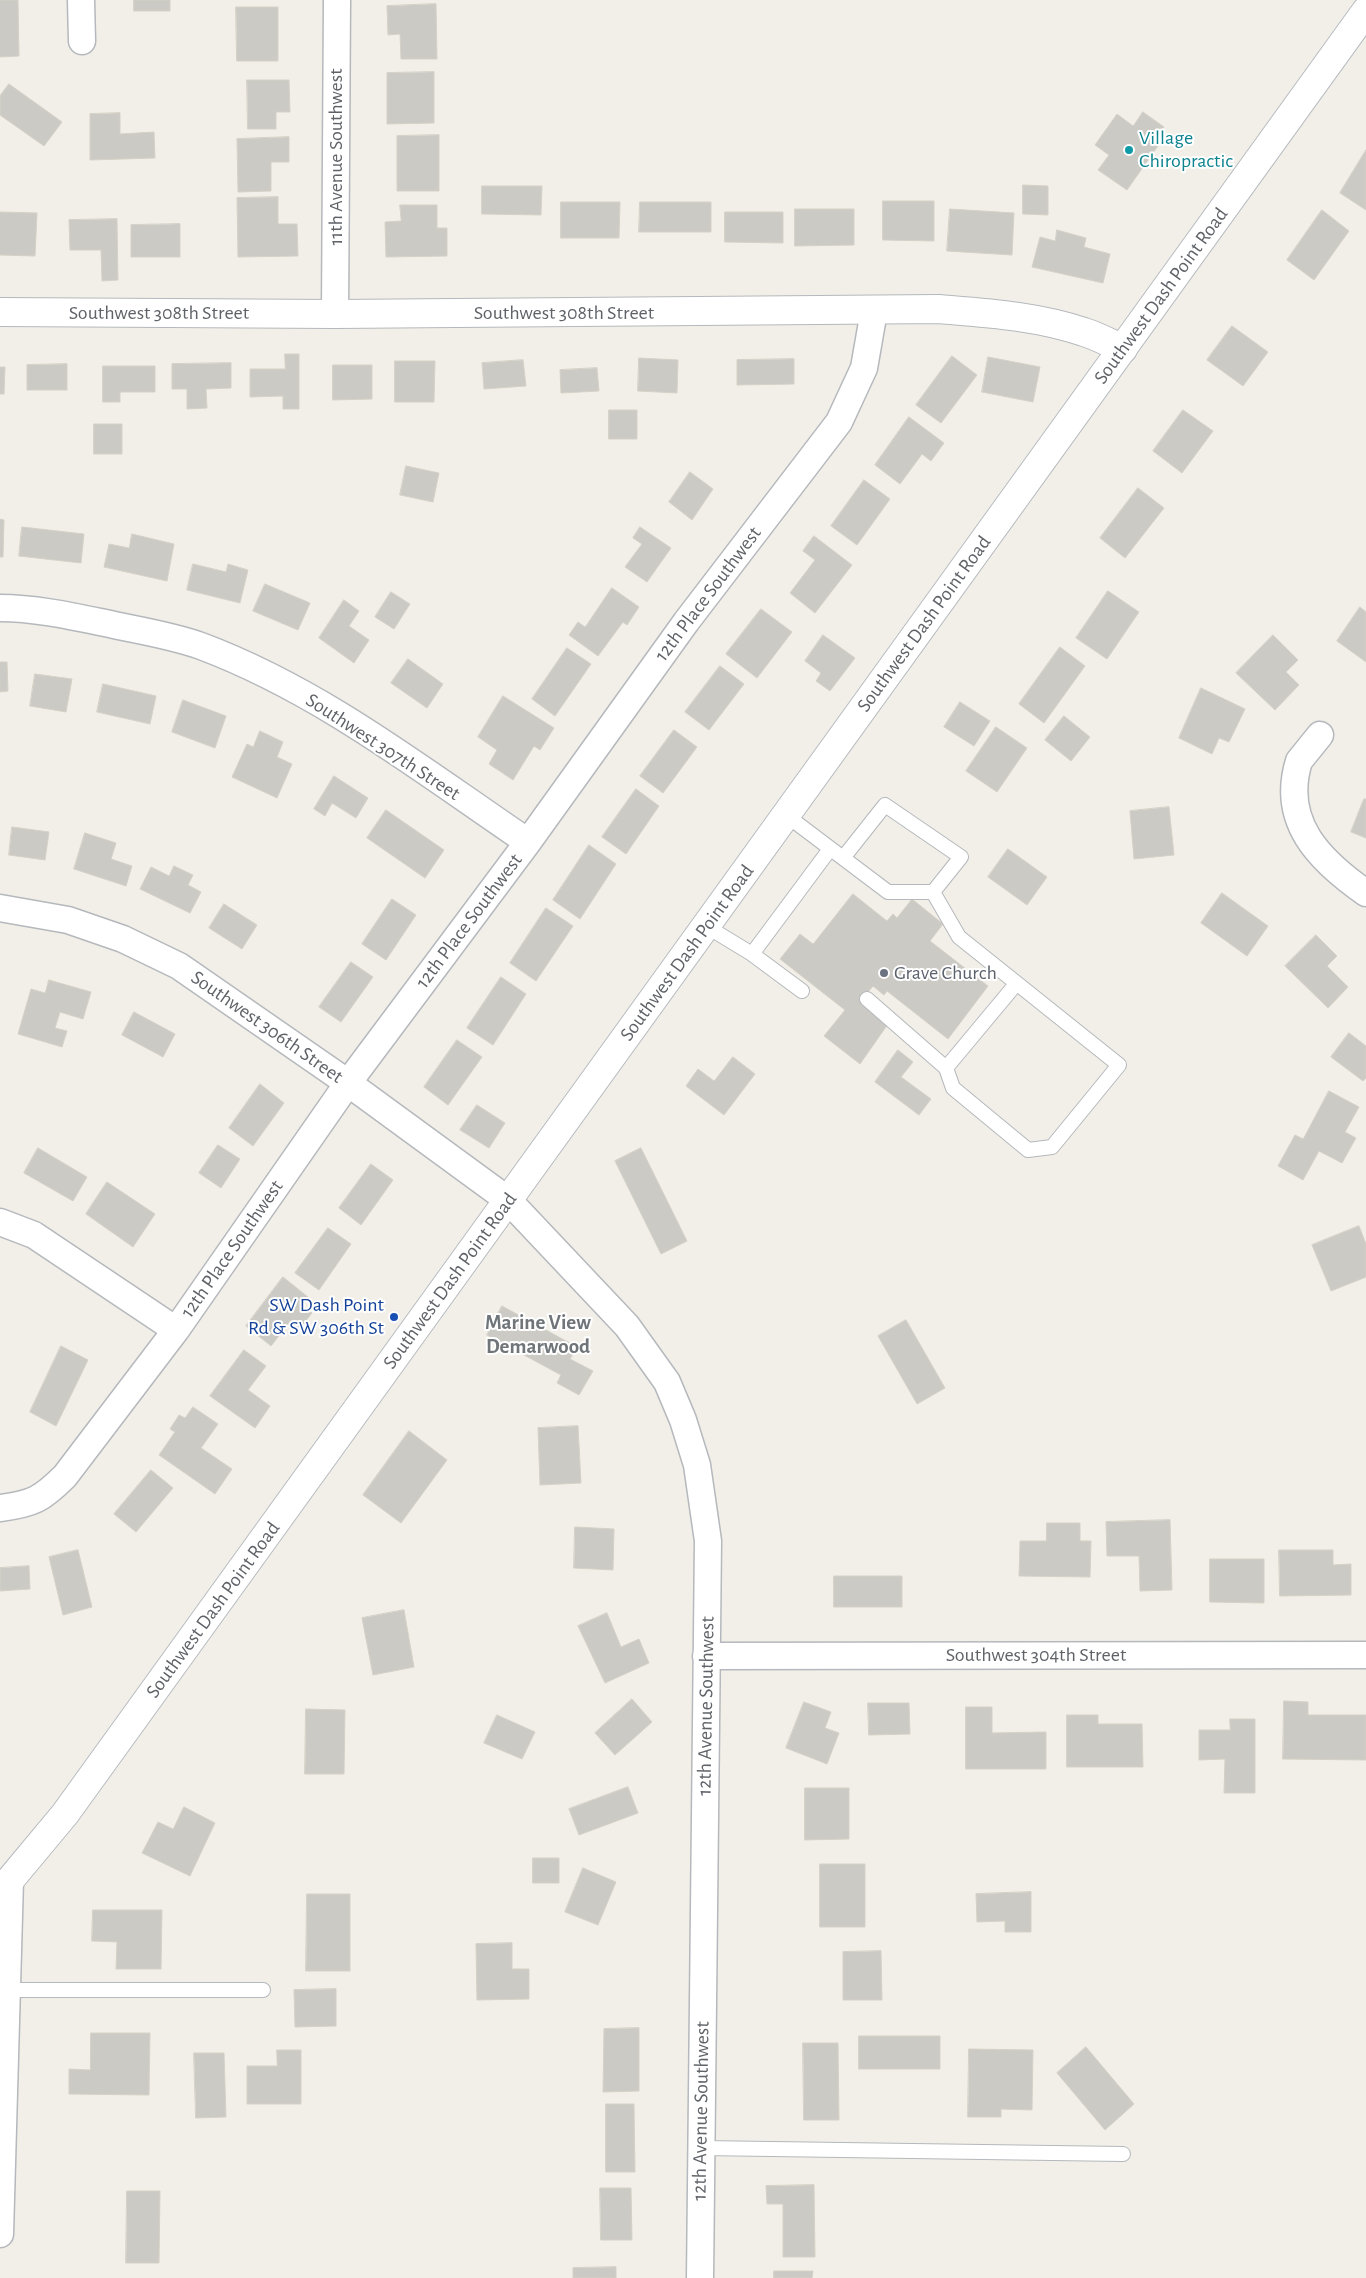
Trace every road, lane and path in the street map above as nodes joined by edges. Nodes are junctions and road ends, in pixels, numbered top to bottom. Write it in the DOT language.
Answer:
graph roads {
  1 [pos="81,0"];
  2 [pos="337,0"];
  3 [pos="1366,11"];
  4 [pos="82,41"];
  5 [pos="874,311"];
  6 [pos="0,312"];
  7 [pos="335,314"];
  8 [pos="1123,349"];
  9 [pos="0,608"];
  10 [pos="1320,735"];
  11 [pos="786,816"];
  12 [pos="528,842"];
  13 [pos="830,849"];
  14 [pos="842,858"];
  15 [pos="933,892"];
  16 [pos="1366,893"];
  17 [pos="0,908"];
  18 [pos="706,926"];
  19 [pos="752,954"];
  20 [pos="1016,984"];
  21 [pos="802,991"];
  22 [pos="867,999"];
  23 [pos="946,1068"];
  24 [pos="348,1083"];
  25 [pos="508,1200"];
  26 [pos="0,1222"];
  27 [pos="176,1330"];
  28 [pos="11,1506"];
  29 [pos="1366,1655"];
  30 [pos="706,1656"];
  31 [pos="5,1884"];
  32 [pos="6,1990"];
  33 [pos="263,1990"];
  34 [pos="701,2148"];
  35 [pos="1123,2154"];
  36 [pos="0,2234"];
  37 [pos="700,2278"];
  1 -- 4 [label="street"];
  2 -- 7 [label="street, 11th Avenue Southwest"];
  3 -- 8 [label="main road, Southwest Dash Point Road"];
  5 -- 7 [label="main road, Southwest 308th Street"];
  5 -- 8 [label="main road, Southwest 308th Street"];
  5 -- 12 [label="street, 12th Place Southwest"];
  6 -- 7 [label="main road, Southwest 308th Street"];
  8 -- 11 [label="main road, Southwest Dash Point Road"];
  9 -- 12 [label="street, Southwest 307th Street"];
  10 -- 16 [label="street"];
  11 -- 13 [label="lane"];
  11 -- 18 [label="main road, Southwest Dash Point Road"];
  12 -- 24 [label="street, 12th Place Southwest"];
  13 -- 14 [label="lane"];
  13 -- 19 [label="lane"];
  14 -- 15 [label="lane"];
  14 -- 15 [label="lane"];
  15 -- 20 [label="lane"];
  17 -- 24 [label="street, Southwest 306th Street"];
  18 -- 19 [label="lane"];
  18 -- 25 [label="main road, Southwest Dash Point Road"];
  19 -- 21 [label="lane"];
  20 -- 23 [label="lane"];
  20 -- 23 [label="lane"];
  22 -- 23 [label="lane"];
  24 -- 25 [label="street, Southwest 306th Street"];
  24 -- 27 [label="street, 12th Place Southwest"];
  25 -- 30 [label="street, 12th Avenue Southwest"];
  25 -- 31 [label="main road, Southwest Dash Point Road"];
  26 -- 27 [label="street"];
  27 -- 28 [label="street, 12th Place Southwest"];
  29 -- 30 [label="street, Southwest 304th Street"];
  30 -- 34 [label="street, 12th Avenue Southwest"];
  31 -- 32 [label="street"];
  32 -- 33 [label="lane"];
  32 -- 36 [label="street"];
  34 -- 35 [label="lane"];
  34 -- 37 [label="street, 12th Avenue Southwest"];
}
